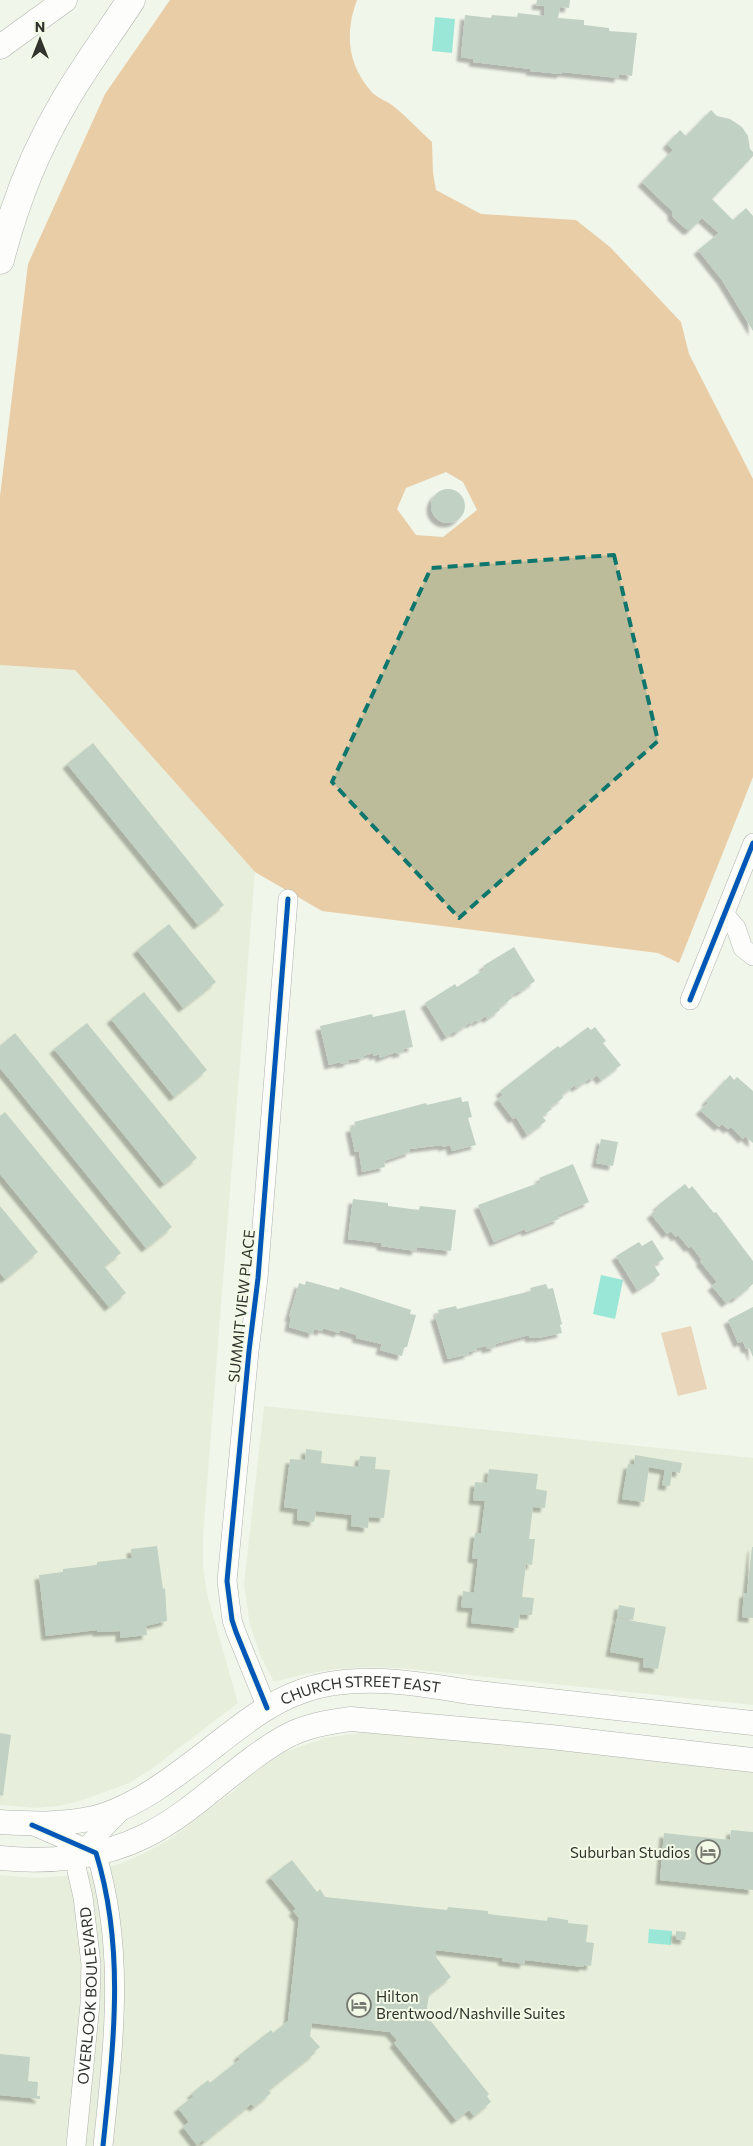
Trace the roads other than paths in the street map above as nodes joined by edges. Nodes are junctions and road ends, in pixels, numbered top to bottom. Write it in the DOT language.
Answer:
graph roads {
  1 [pos="65,0"];
  2 [pos="131,0"];
  3 [pos="5,43"];
  4 [pos="0,260"];
  5 [pos="753,843"];
  6 [pos="288,899"];
  7 [pos="738,924"];
  8 [pos="753,956"];
  9 [pos="690,1000"];
  10 [pos="267,1708"];
  11 [pos="753,1723"];
  12 [pos="753,1760"];
  13 [pos="127,1806"];
  14 [pos="0,1822"];
  15 [pos="32,1825"];
  16 [pos="85,1852"];
  17 [pos="0,1858"];
  18 [pos="76,2146"];
  19 [pos="103,2146"];
  1 -- 3 [label="main road"];
  2 -- 4 [label="highway"];
  5 -- 7 [label="street"];
  6 -- 10 [label="street, SUMMIT VIEW PLACE"];
  7 -- 8 [label="street"];
  7 -- 9 [label="street"];
  10 -- 11 [label="main road, CHURCH STREET EAST"];
  10 -- 13 [label="main road, CHURCH STREET EAST"];
  12 -- 16 [label="main road, CHURCH STREET EAST"];
  13 -- 15 [label="main road, CHURCH STREET EAST"];
  13 -- 16 [label="street"];
  14 -- 15 [label="main road, CHURCH STREET EAST"];
  15 -- 16 [label="street"];
  16 -- 17 [label="main road, CHURCH STREET EAST"];
  16 -- 18 [label="street, OVERLOOK BOULEVARD"];
  16 -- 19 [label="street, OVERLOOK BOULEVARD"];
}
